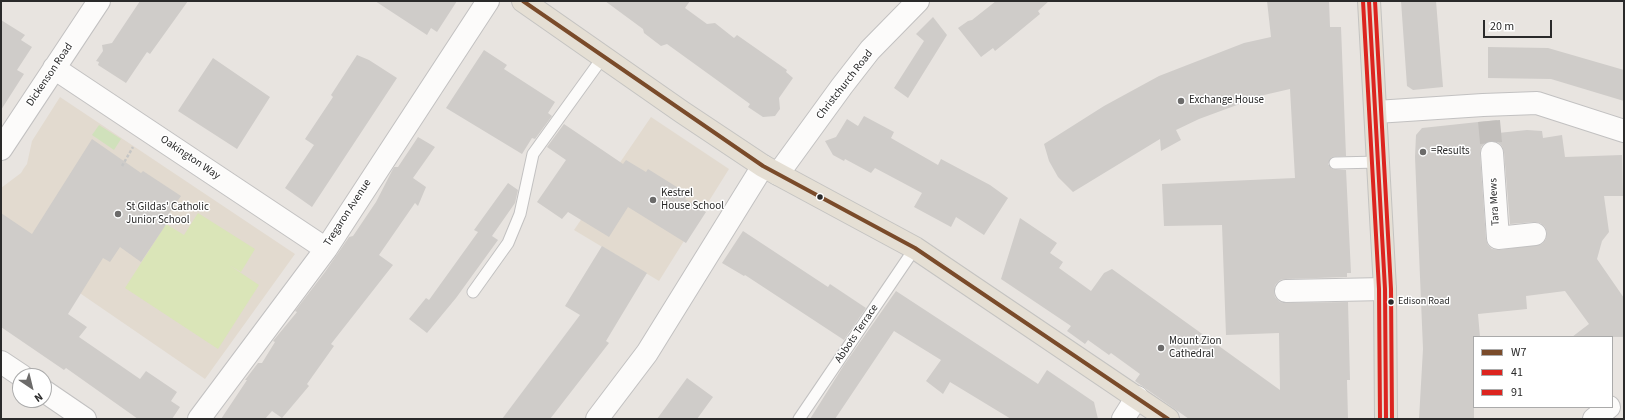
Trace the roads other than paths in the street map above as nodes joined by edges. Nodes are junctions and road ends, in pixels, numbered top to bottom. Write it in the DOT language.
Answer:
graph roads {
  1 [pos="99,1"];
  2 [pos="488,1"];
  3 [pos="523,1"];
  4 [pos="918,1"];
  5 [pos="1369,1"];
  6 [pos="603,57"];
  7 [pos="54,68"];
  8 [pos="1376,112"];
  9 [pos="1624,131"];
  10 [pos="2,146"];
  11 [pos="1492,153"];
  12 [pos="1379,162"];
  13 [pos="1335,163"];
  14 [pos="770,170"];
  15 [pos="1535,234"];
  16 [pos="915,248"];
  17 [pos="326,249"];
  18 [pos="1385,289"];
  19 [pos="1286,291"];
  20 [pos="473,292"];
  21 [pos="1,362"];
  22 [pos="12,369"];
  23 [pos="52,396"];
  24 [pos="1624,396"];
  25 [pos="1137,398"];
  26 [pos="1613,404"];
  27 [pos="1608,408"];
  28 [pos="85,419"];
  29 [pos="199,419"];
  30 [pos="597,419"];
  31 [pos="800,419"];
  32 [pos="1123,419"];
  33 [pos="1168,419"];
  34 [pos="1386,419"];
  35 [pos="1594,419"];
  1 -- 7 [label="street, Dickenson Road"];
  2 -- 17 [label="street, Tregaron Avenue"];
  3 -- 6 [label="main road"];
  4 -- 14 [label="street, Christchurch Road"];
  5 -- 8 [label="main road"];
  6 -- 14 [label="main road"];
  6 -- 20 [label="lane"];
  7 -- 10 [label="street, Dickenson Road"];
  7 -- 17 [label="street, Oakington Way"];
  8 -- 9 [label="street"];
  8 -- 12 [label="main road"];
  11 -- 15 [label="street, Tara Mews"];
  12 -- 13 [label="lane"];
  12 -- 18 [label="main road"];
  14 -- 16 [label="main road"];
  14 -- 30 [label="street, Christchurch Road"];
  16 -- 25 [label="main road"];
  16 -- 31 [label="lane, Abbots Terrace"];
  17 -- 29 [label="street, Tregaron Avenue"];
  18 -- 19 [label="street"];
  18 -- 34 [label="main road"];
  21 -- 22 [label="street"];
  23 -- 28 [label="street"];
  24 -- 26 [label="street"];
  25 -- 32 [label="street"];
  25 -- 33 [label="main road"];
  27 -- 35 [label="street"];
}
